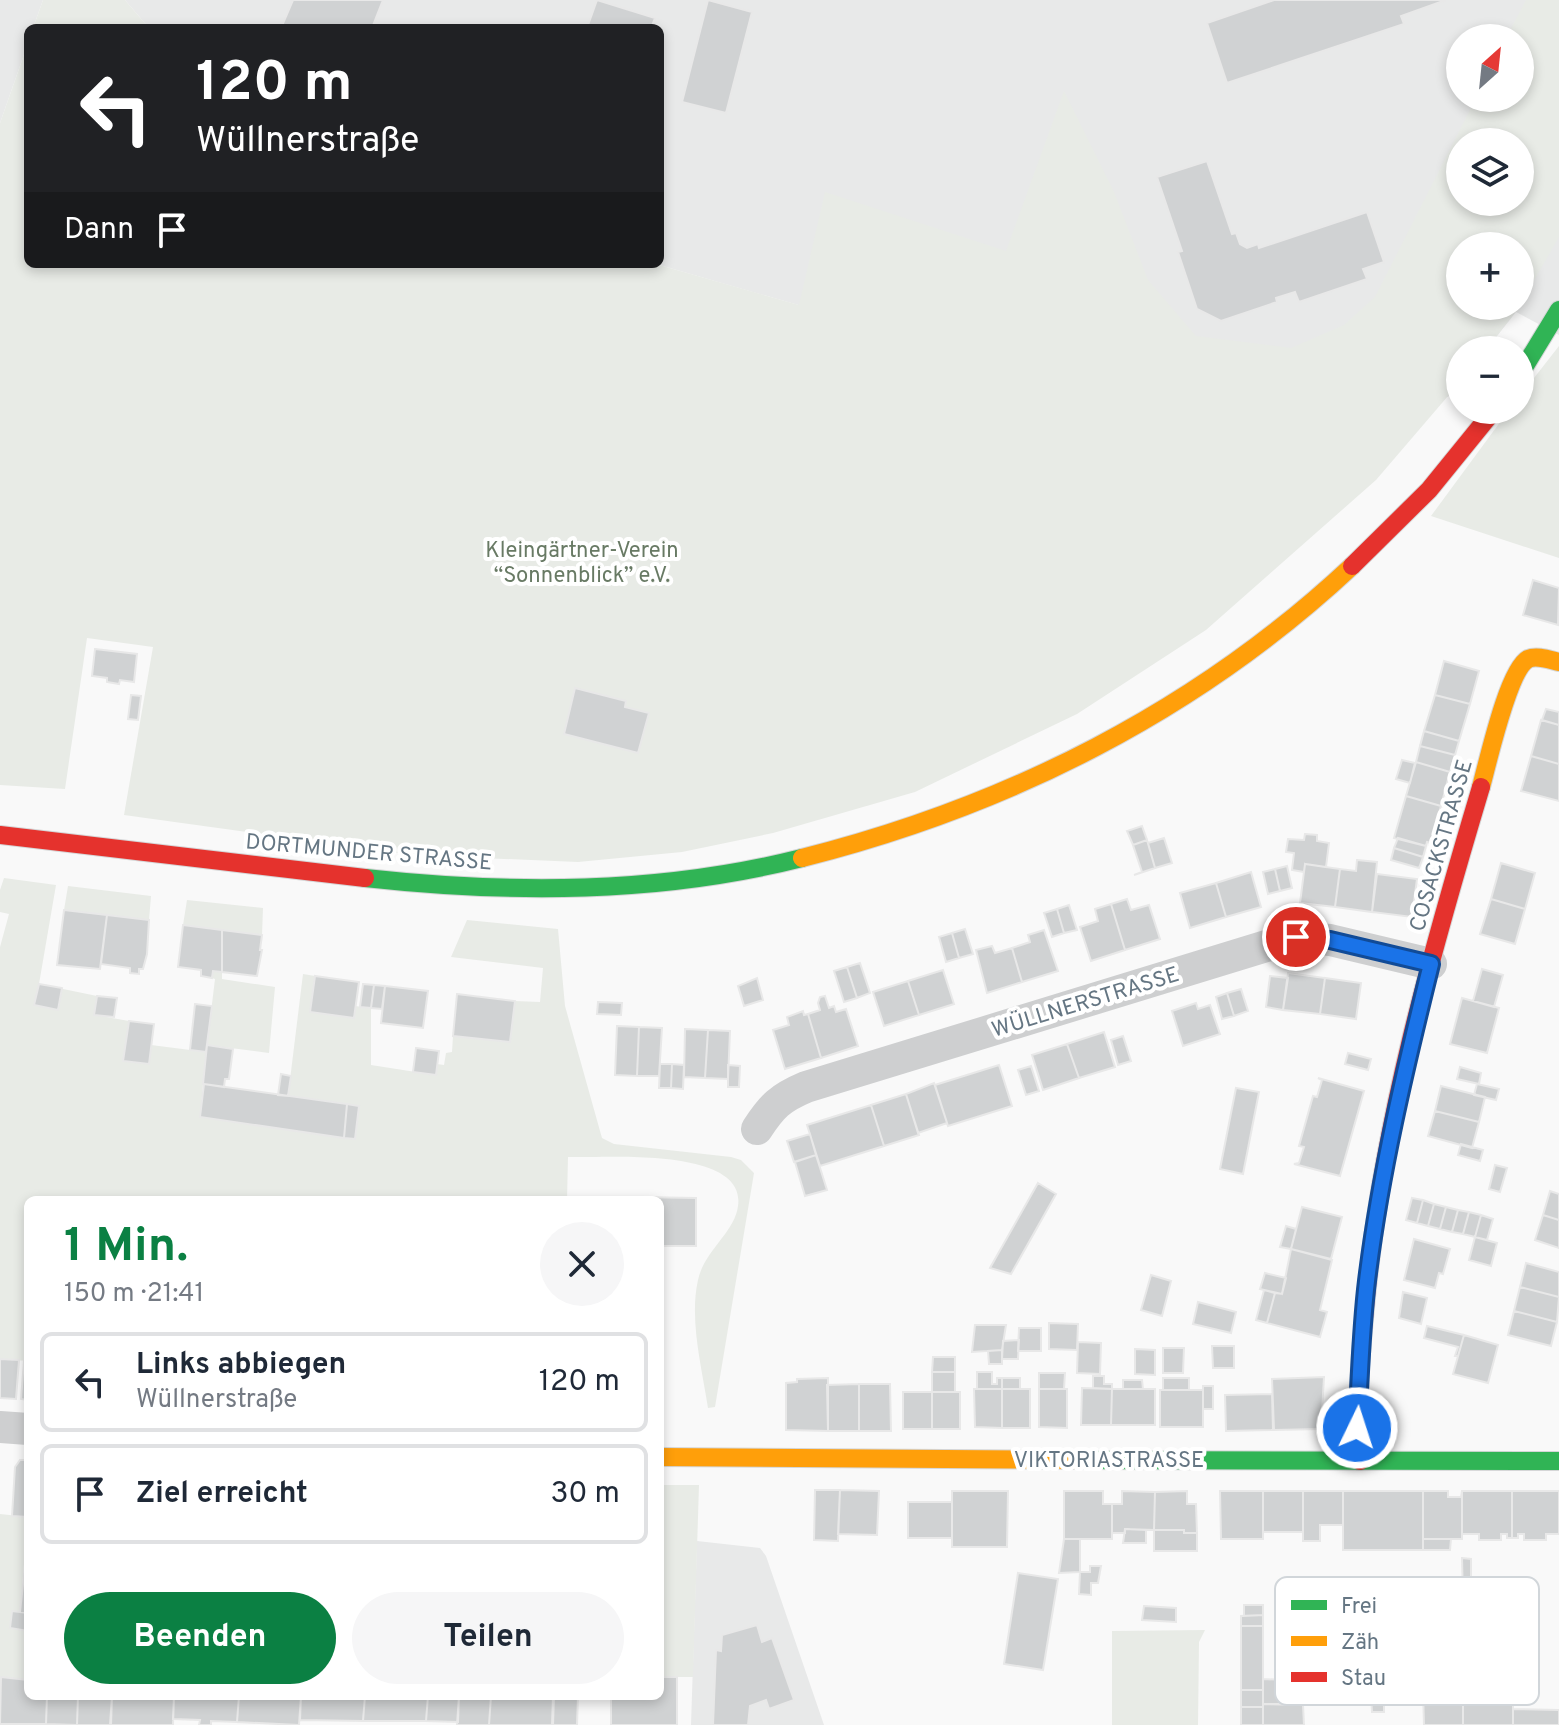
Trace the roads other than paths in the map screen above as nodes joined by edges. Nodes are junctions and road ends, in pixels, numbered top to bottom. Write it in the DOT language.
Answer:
graph roads {
  1 [pos="1559,310"];
  2 [pos="1534,351"];
  3 [pos="1482,424"];
  4 [pos="1559,662"];
  5 [pos="0,835"];
  6 [pos="1431,964"];
  7 [pos="757,1129"];
  8 [pos="0,1427"];
  9 [pos="24,1429"];
  10 [pos="664,1457"];
  11 [pos="1360,1461"];
  12 [pos="1559,1461"];
  1 -- 2 [label="street"];
  3 -- 5 [label="street, DORTMUNDER STRASSE"];
  4 -- 6 [label="street, COSACKSTRASSE"];
  6 -- 7 [label="street, WÜLLNERSTRASSE"];
  6 -- 11 [label="street, COSACKSTRASSE"];
  8 -- 9 [label="street"];
  10 -- 11 [label="street, VIKTORIASTRASSE"];
  11 -- 12 [label="street, VIKTORIASTRASSE"];
}
